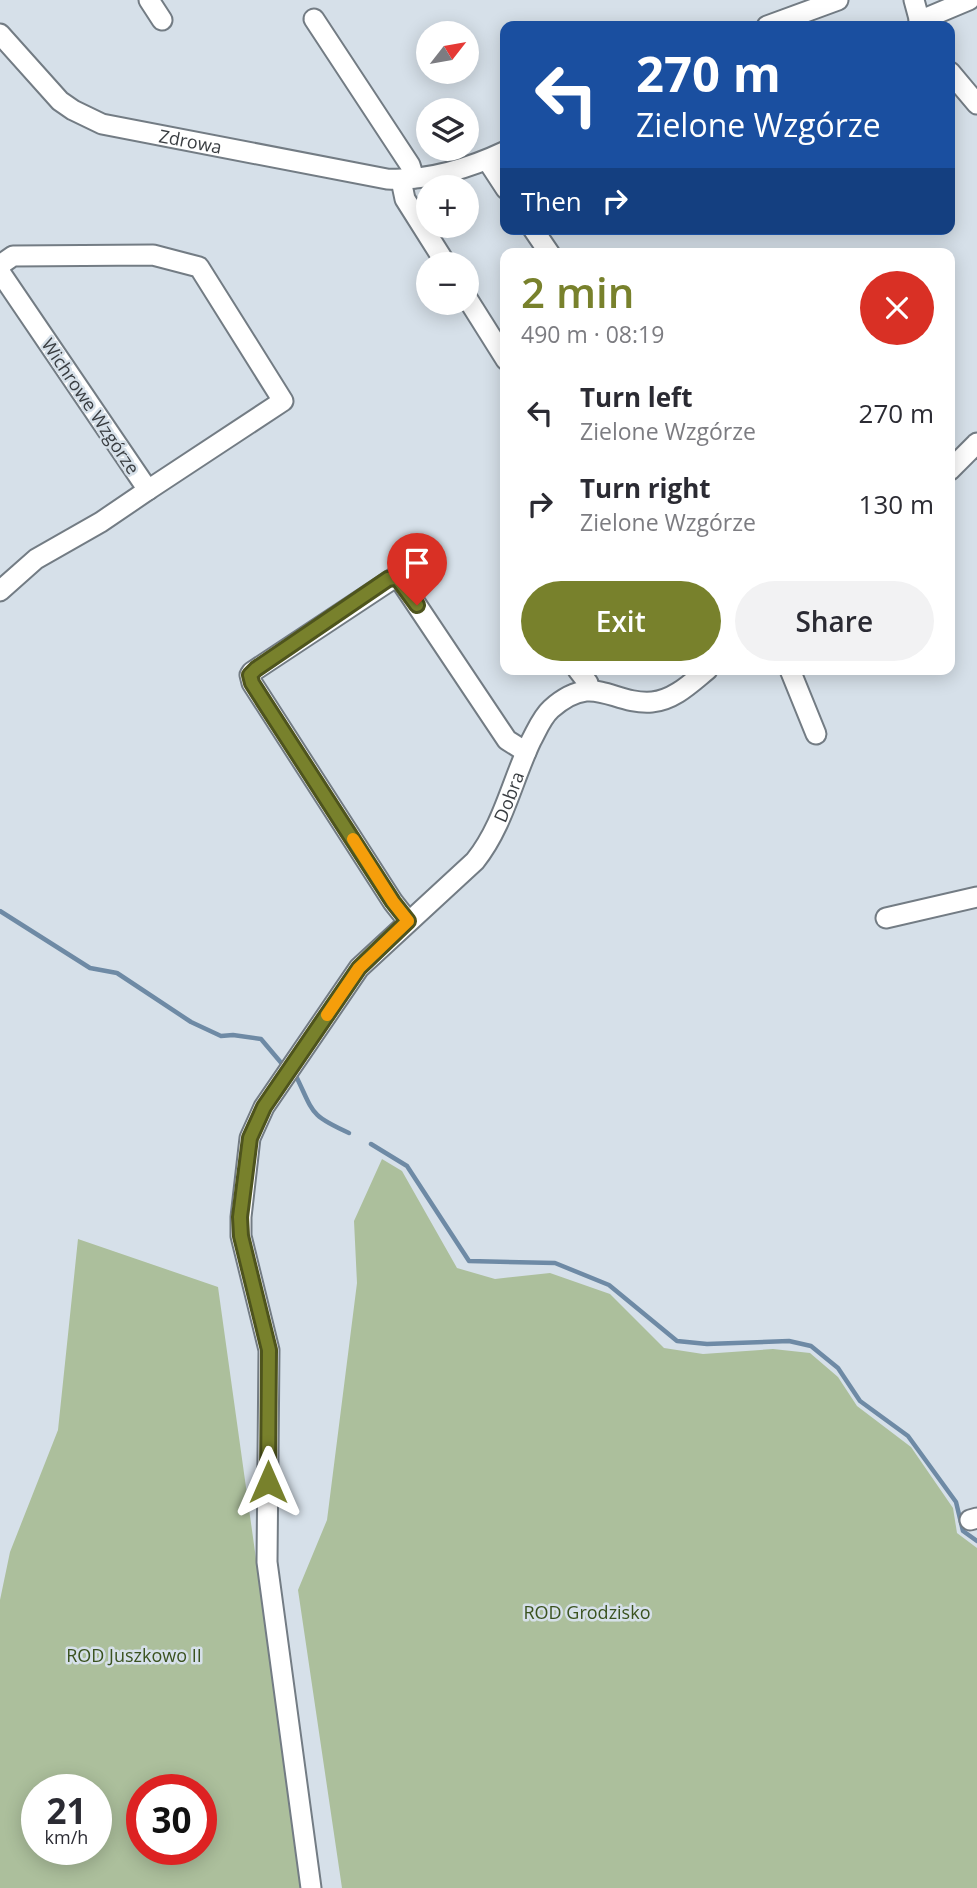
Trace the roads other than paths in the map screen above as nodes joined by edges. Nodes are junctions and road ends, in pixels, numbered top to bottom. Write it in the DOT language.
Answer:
graph roads {
  1 [pos="149,0"];
  2 [pos="838,0"];
  3 [pos="914,0"];
  4 [pos="968,0"];
  5 [pos="314,19"];
  6 [pos="162,20"];
  7 [pos="781,21"];
  8 [pos="919,21"];
  9 [pos="924,21"];
  10 [pos="0,33"];
  11 [pos="955,78"];
  12 [pos="977,104"];
  13 [pos="500,154"];
  14 [pos="487,160"];
  15 [pos="407,179"];
  16 [pos="500,180"];
  17 [pos="438,252"];
  18 [pos="0,265"];
  19 [pos="0,272"];
  20 [pos="478,315"];
  21 [pos="500,350"];
  22 [pos="977,443"];
  23 [pos="955,465"];
  24 [pos="148,490"];
  25 [pos="0,592"];
  26 [pos="582,675"];
  27 [pos="700,675"];
  28 [pos="792,675"];
  29 [pos="589,690"];
  30 [pos="816,734"];
  31 [pos="526,752"];
  32 [pos="977,897"];
  33 [pos="886,918"];
  34 [pos="408,921"];
  35 [pos="311,1888"];
  1 -- 6 [label="street"];
  2 -- 7 [label="street"];
  3 -- 8 [label="street"];
  4 -- 9 [label="street"];
  5 -- 15 [label="street"];
  10 -- 15 [label="street, Zdrowa"];
  11 -- 12 [label="street"];
  13 -- 14 [label="street, Zdrowa"];
  14 -- 15 [label="street, Zdrowa"];
  14 -- 16 [label="street"];
  15 -- 17 [label="street"];
  18 -- 24 [label="street, Wichrowe Wzgórze"];
  19 -- 24 [label="street, Wichrowe Wzgórze"];
  20 -- 21 [label="street"];
  22 -- 23 [label="street"];
  24 -- 25 [label="street"];
  26 -- 29 [label="street"];
  27 -- 29 [label="street"];
  28 -- 30 [label="street"];
  29 -- 31 [label="street, Dobra"];
  31 -- 34 [label="street, Dobra"];
  31 -- 34 [label="street"];
  32 -- 33 [label="street"];
  34 -- 35 [label="street, Dobra"];
}
